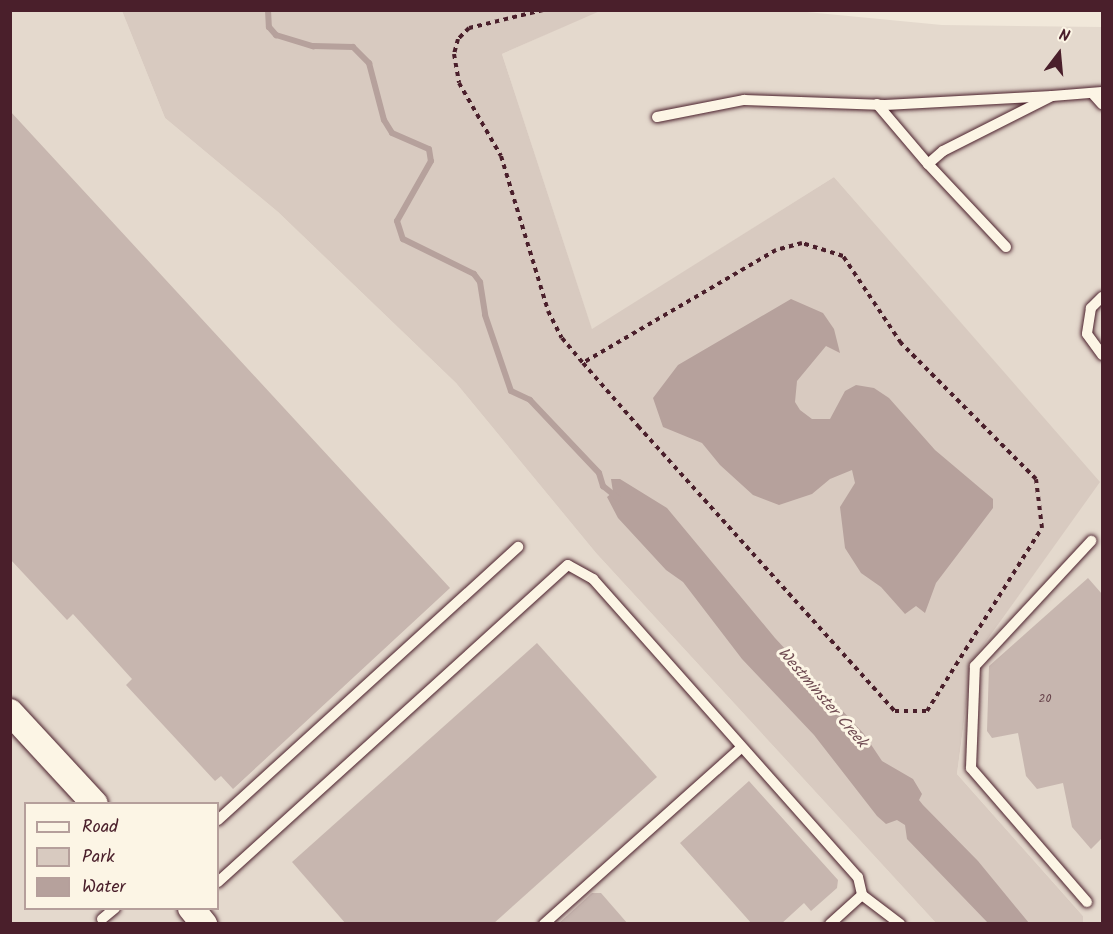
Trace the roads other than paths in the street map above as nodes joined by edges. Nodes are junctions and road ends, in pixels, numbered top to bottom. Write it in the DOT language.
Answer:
graph roads {
  1 [pos="1097,92"];
  2 [pos="1052,96"];
  3 [pos="877,104"];
  4 [pos="1102,104"];
  5 [pos="657,117"];
  6 [pos="928,164"];
  7 [pos="1006,247"];
  8 [pos="1102,297"];
  9 [pos="1102,355"];
  10 [pos="1091,541"];
  11 [pos="518,547"];
  12 [pos="11,714"];
  13 [pos="741,748"];
  14 [pos="93,802"];
  15 [pos="219,819"];
  16 [pos="219,881"];
  17 [pos="862,895"];
  18 [pos="1087,902"];
  19 [pos="114,910"];
  20 [pos="192,910"];
  21 [pos="102,919"];
  22 [pos="204,924"];
  23 [pos="544,924"];
  24 [pos="830,924"];
  25 [pos="900,924"];
  1 -- 2 [label="lane"];
  1 -- 4 [label="lane"];
  2 -- 3 [label="lane"];
  2 -- 6 [label="lane"];
  3 -- 5 [label="lane"];
  3 -- 6 [label="lane"];
  6 -- 7 [label="lane"];
  8 -- 9 [label="lane"];
  10 -- 18 [label="lane"];
  11 -- 15 [label="lane"];
  12 -- 14 [label="street"];
  13 -- 16 [label="lane"];
  13 -- 17 [label="lane"];
  13 -- 23 [label="lane"];
  17 -- 24 [label="lane"];
  17 -- 25 [label="lane"];
  19 -- 21 [label="lane"];
  20 -- 22 [label="street"];
}
